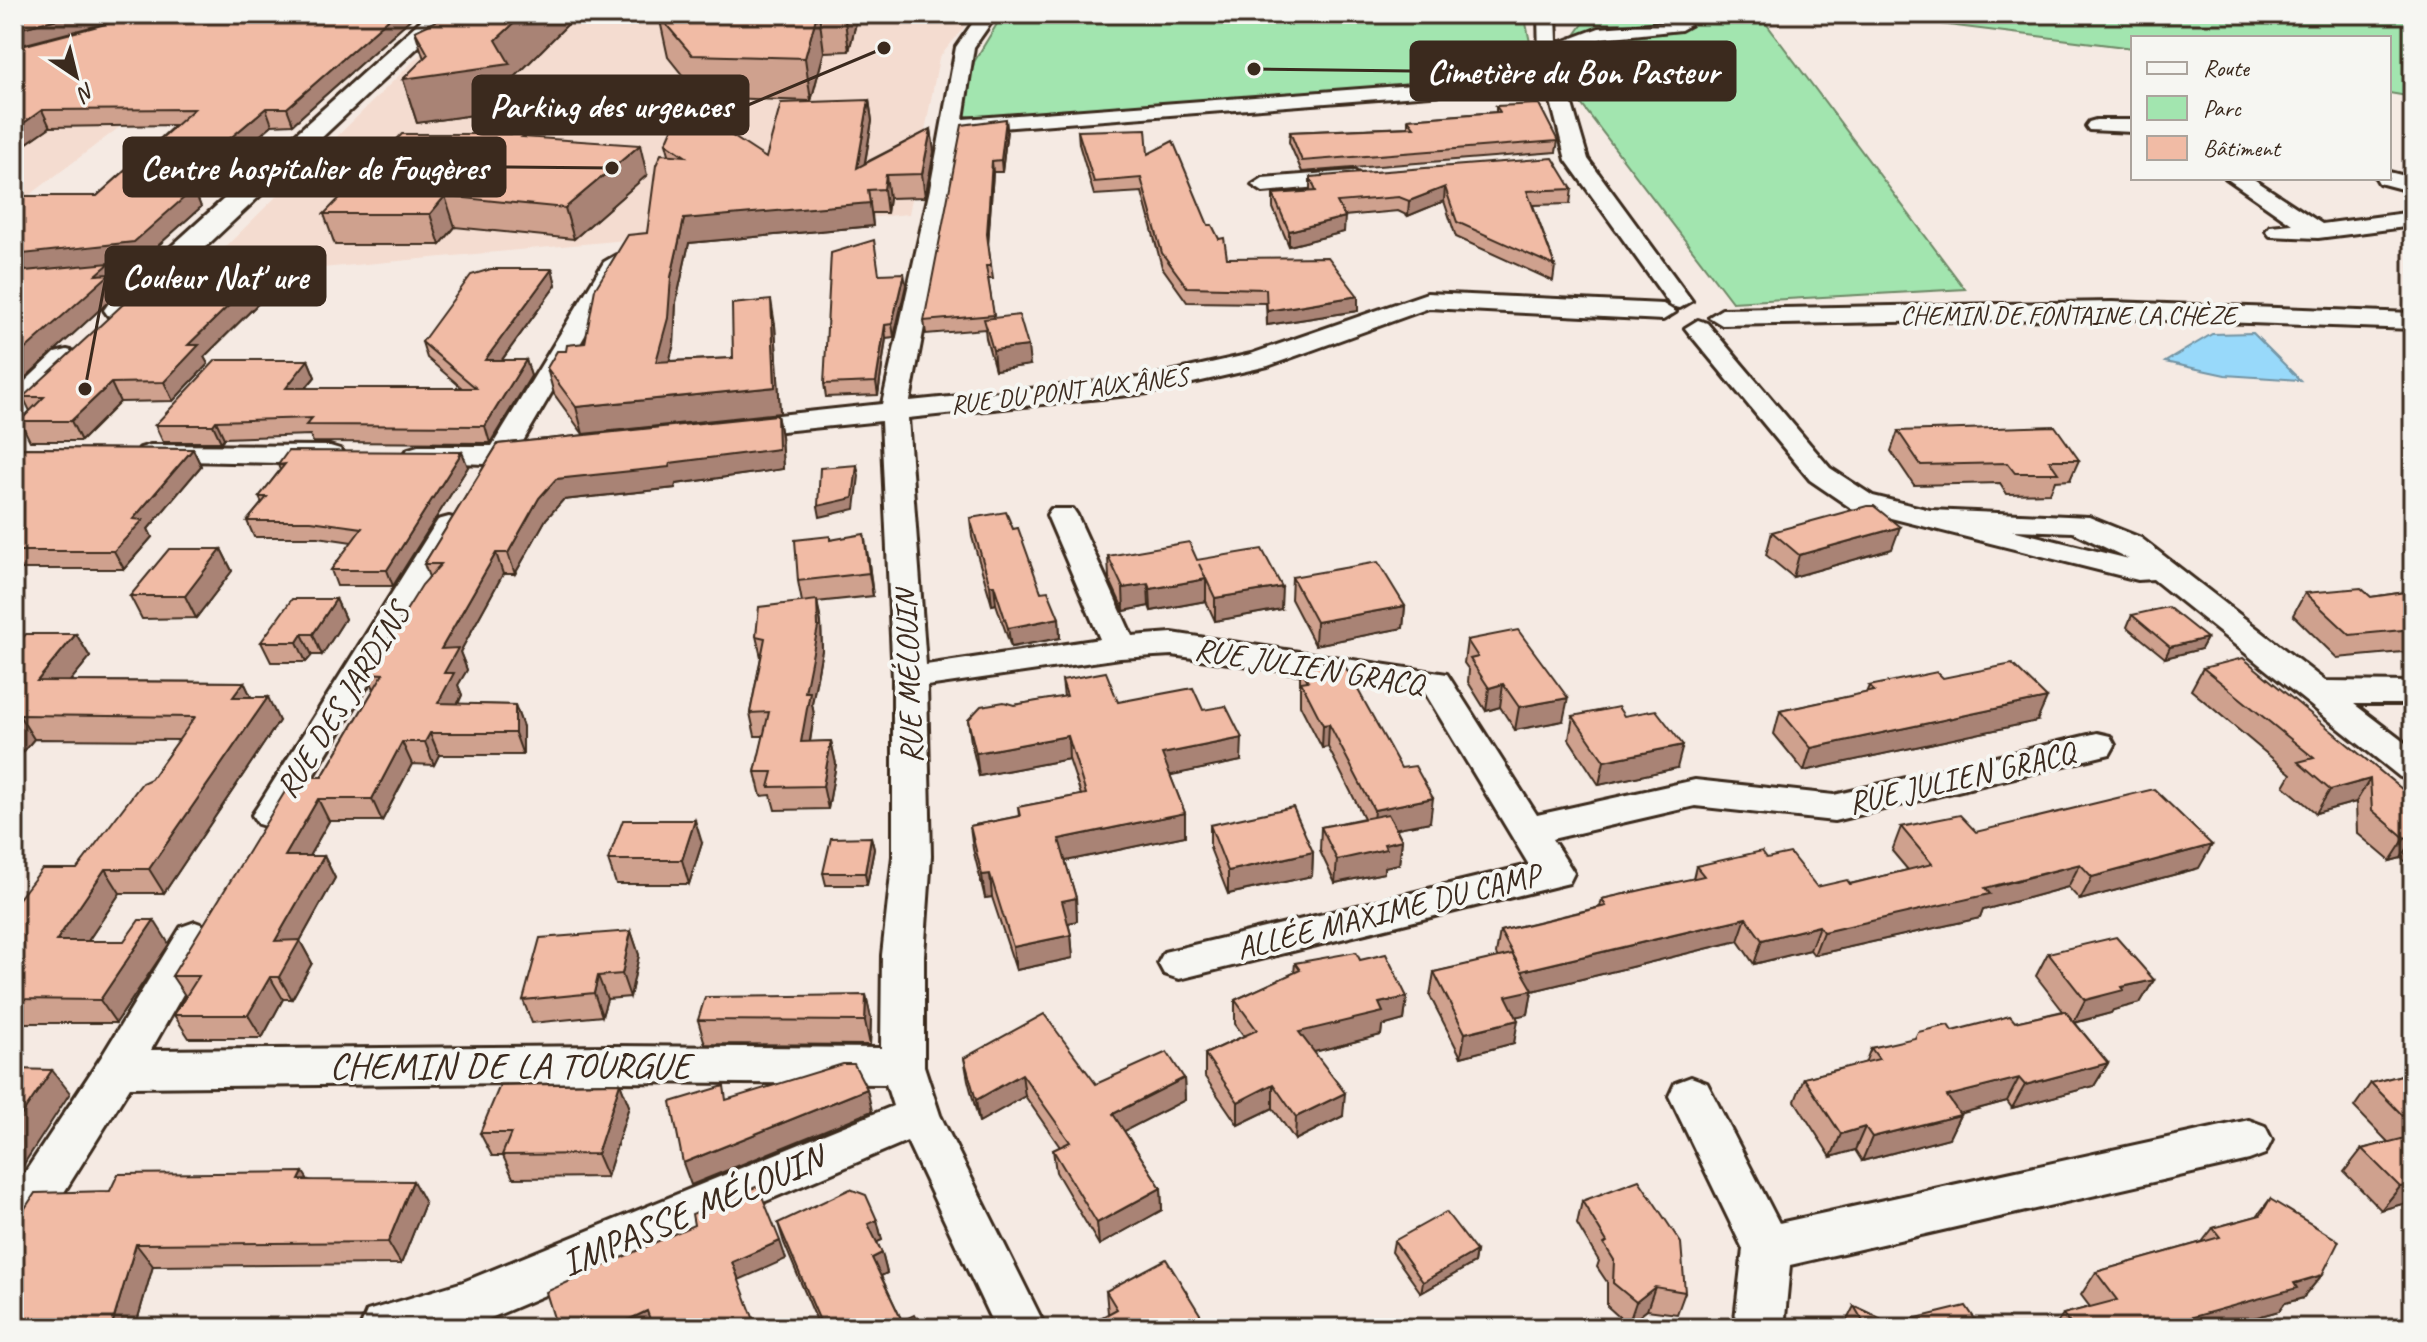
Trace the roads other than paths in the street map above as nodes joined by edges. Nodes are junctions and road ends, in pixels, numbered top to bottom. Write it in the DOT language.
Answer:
graph roads {
  1 [pos="442,14"];
  2 [pos="988,14"];
  3 [pos="1547,14"];
  4 [pos="1681,25"];
  5 [pos="1548,47"];
  6 [pos="1554,80"];
  7 [pos="950,126"];
  8 [pos="2096,126"];
  9 [pos="2131,126"];
  10 [pos="1373,176"];
  11 [pos="2391,179"];
  12 [pos="2240,180"];
  13 [pos="1263,185"];
  14 [pos="2413,185"];
  15 [pos="2413,219"];
  16 [pos="2278,231"];
  17 [pos="2318,231"];
  18 [pos="627,244"];
  19 [pos="164,268"];
  20 [pos="14,281"];
  21 [pos="1671,306"];
  22 [pos="2413,321"];
  23 [pos="1710,323"];
  24 [pos="14,411"];
  25 [pos="894,411"];
  26 [pos="707,431"];
  27 [pos="564,447"];
  28 [pos="124,454"];
  29 [pos="497,454"];
  30 [pos="359,455"];
  31 [pos="390,455"];
  32 [pos="1062,515"];
  33 [pos="1120,647"];
  34 [pos="910,678"];
  35 [pos="2313,692"];
  36 [pos="2413,693"];
  37 [pos="2097,745"];
  38 [pos="2413,768"];
  39 [pos="1527,831"];
  40 [pos="255,841"];
  41 [pos="214,908"];
  42 [pos="1179,963"];
  43 [pos="902,1066"];
  44 [pos="118,1069"];
  45 [pos="1691,1096"];
  46 [pos="918,1116"];
  47 [pos="2249,1140"];
  48 [pos="14,1230"];
  49 [pos="1767,1248"];
  50 [pos="468,1316"];
  51 [pos="385,1328"];
  52 [pos="1021,1328"];
  53 [pos="1759,1328"];
  1 -- 19 [label="main road"];
  2 -- 7 [label="street, RUE MÉLOUIN"];
  3 -- 5 [label="street"];
  4 -- 5 [label="street"];
  5 -- 6 [label="street"];
  6 -- 7 [label="street"];
  6 -- 21 [label="street"];
  7 -- 25 [label="street, RUE MÉLOUIN"];
  8 -- 9 [label="street"];
  10 -- 13 [label="street"];
  11 -- 14 [label="street"];
  12 -- 17 [label="street"];
  15 -- 17 [label="street"];
  16 -- 17 [label="street"];
  18 -- 29 [label="street, RUE DES JARDINS"];
  19 -- 20 [label="street"];
  19 -- 24 [label="main road"];
  21 -- 23 [label="street"];
  21 -- 25 [label="street, RUE DU PONT AUX ÂNES"];
  22 -- 23 [label="street, CHEMIN DE FONTAINE LA CHÈZE"];
  23 -- 35 [label="street"];
  25 -- 26 [label="street, RUE DU PONT AUX ÂNES"];
  25 -- 34 [label="street, RUE MÉLOUIN"];
  27 -- 29 [label="street"];
  28 -- 30 [label="street"];
  29 -- 31 [label="street"];
  29 -- 40 [label="street, RUE DES JARDINS"];
  32 -- 33 [label="street"];
  33 -- 34 [label="street, RUE JULIEN GRACQ"];
  33 -- 39 [label="street, RUE JULIEN GRACQ"];
  34 -- 43 [label="street, RUE MÉLOUIN"];
  35 -- 36 [label="street"];
  35 -- 38 [label="street"];
  37 -- 39 [label="street, RUE JULIEN GRACQ"];
  39 -- 42 [label="street, ALLÉE MAXIME DU CAMP"];
  41 -- 44 [label="street"];
  43 -- 44 [label="street, CHEMIN DE LA TOURGUE"];
  43 -- 46 [label="street, RUE MÉLOUIN"];
  44 -- 48 [label="street"];
  45 -- 49 [label="street"];
  46 -- 50 [label="street, IMPASSE MÉLOUIN"];
  46 -- 52 [label="street, RUE MÉLOUIN"];
  47 -- 49 [label="street"];
  49 -- 53 [label="street"];
  50 -- 51 [label="street, IMPASSE MÉLOUIN"];
}
